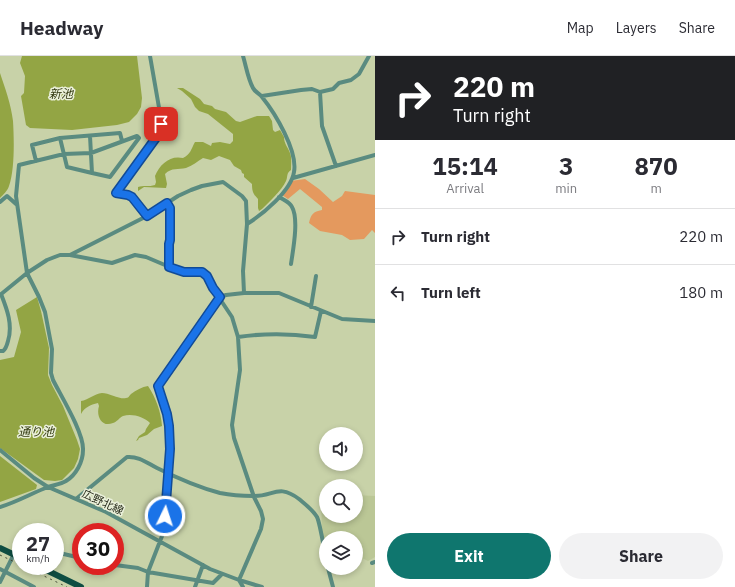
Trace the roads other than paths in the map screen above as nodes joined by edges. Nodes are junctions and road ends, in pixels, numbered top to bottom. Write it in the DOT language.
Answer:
graph roads {
  1 [pos="150,56"];
  2 [pos="243,56"];
  3 [pos="369,56"];
  4 [pos="320,92"];
  5 [pos="262,96"];
  6 [pos="90,136"];
  7 [pos="60,138"];
  8 [pos="122,141"];
  9 [pos="91,153"];
  10 [pos="64,154"];
  11 [pos="375,155"];
  12 [pos="36,161"];
  13 [pos="336,166"];
  14 [pos="92,173"];
  15 [pos="293,178"];
  16 [pos="279,197"];
  17 [pos="0,202"];
  18 [pos="167,203"];
  19 [pos="16,204"];
  20 [pos="147,216"];
  21 [pos="247,224"];
  22 [pos="70,255"];
  23 [pos="291,264"];
  24 [pos="169,267"];
  25 [pos="27,273"];
  26 [pos="316,276"];
  27 [pos="244,293"];
  28 [pos="1,295"];
  29 [pos="220,297"];
  30 [pos="311,307"];
  31 [pos="321,310"];
  32 [pos="375,321"];
  33 [pos="238,337"];
  34 [pos="0,351"];
  35 [pos="0,450"];
  36 [pos="168,473"];
  37 [pos="48,487"];
  38 [pos="254,496"];
  39 [pos="76,499"];
  40 [pos="0,507"];
  41 [pos="320,531"];
  42 [pos="160,542"];
  43 [pos="0,548"];
  44 [pos="12,553"];
  45 [pos="12,558"];
  46 [pos="203,565"];
  47 [pos="124,566"];
  48 [pos="0,569"];
  49 [pos="5,571"];
  50 [pos="148,572"];
  51 [pos="222,574"];
  52 [pos="56,575"];
  53 [pos="330,575"];
  54 [pos="197,580"];
  55 [pos="239,580"];
  56 [pos="0,582"];
  57 [pos="34,587"];
  58 [pos="81,587"];
  59 [pos="147,587"];
  60 [pos="195,587"];
  61 [pos="242,587"];
  62 [pos="262,587"];
  63 [pos="333,587"];
  1 -- 20 [label="street"];
  2 -- 5 [label="street"];
  3 -- 4 [label="street"];
  4 -- 5 [label="street"];
  4 -- 13 [label="street"];
  5 -- 15 [label="street"];
  6 -- 7 [label="street"];
  6 -- 8 [label="street"];
  6 -- 9 [label="street"];
  7 -- 10 [label="street"];
  7 -- 12 [label="street"];
  8 -- 9 [label="street"];
  8 -- 14 [label="street"];
  9 -- 10 [label="street"];
  9 -- 14 [label="street"];
  10 -- 12 [label="street"];
  10 -- 14 [label="street"];
  11 -- 13 [label="street"];
  12 -- 19 [label="street"];
  13 -- 15 [label="street"];
  15 -- 16 [label="street"];
  16 -- 21 [label="street"];
  16 -- 23 [label="street"];
  17 -- 19 [label="street"];
  18 -- 20 [label="street"];
  18 -- 21 [label="street"];
  18 -- 24 [label="street"];
  19 -- 25 [label="street"];
  20 -- 22 [label="street"];
  21 -- 27 [label="street"];
  22 -- 24 [label="street"];
  22 -- 25 [label="street"];
  24 -- 29 [label="street"];
  25 -- 28 [label="street"];
  25 -- 37 [label="street"];
  26 -- 30 [label="street"];
  27 -- 29 [label="street"];
  27 -- 30 [label="street"];
  28 -- 34 [label="street"];
  29 -- 33 [label="street"];
  29 -- 36 [label="street"];
  30 -- 31 [label="street"];
  31 -- 32 [label="street"];
  31 -- 33 [label="street"];
  33 -- 38 [label="street"];
  35 -- 37 [label="street, 広野北線"];
  36 -- 38 [label="street"];
  36 -- 39 [label="street"];
  36 -- 42 [label="street"];
  37 -- 39 [label="street, 広野北線"];
  37 -- 40 [label="street"];
  38 -- 41 [label="street"];
  38 -- 55 [label="street"];
  39 -- 42 [label="street, 広野北線"];
  42 -- 46 [label="street, 広野北線"];
  42 -- 50 [label="street"];
  43 -- 44 [label="main road"];
  45 -- 49 [label="street"];
  46 -- 51 [label="street, 広野北線"];
  46 -- 54 [label="street"];
  47 -- 50 [label="street"];
  48 -- 49 [label="street"];
  49 -- 56 [label="street"];
  49 -- 57 [label="street"];
  50 -- 54 [label="street"];
  50 -- 59 [label="street"];
  51 -- 54 [label="street"];
  51 -- 55 [label="street, 広野北線"];
  52 -- 58 [label="main road"];
  53 -- 63 [label="street"];
  54 -- 60 [label="street"];
  55 -- 61 [label="street"];
  55 -- 62 [label="street, 広野北線"];
}
